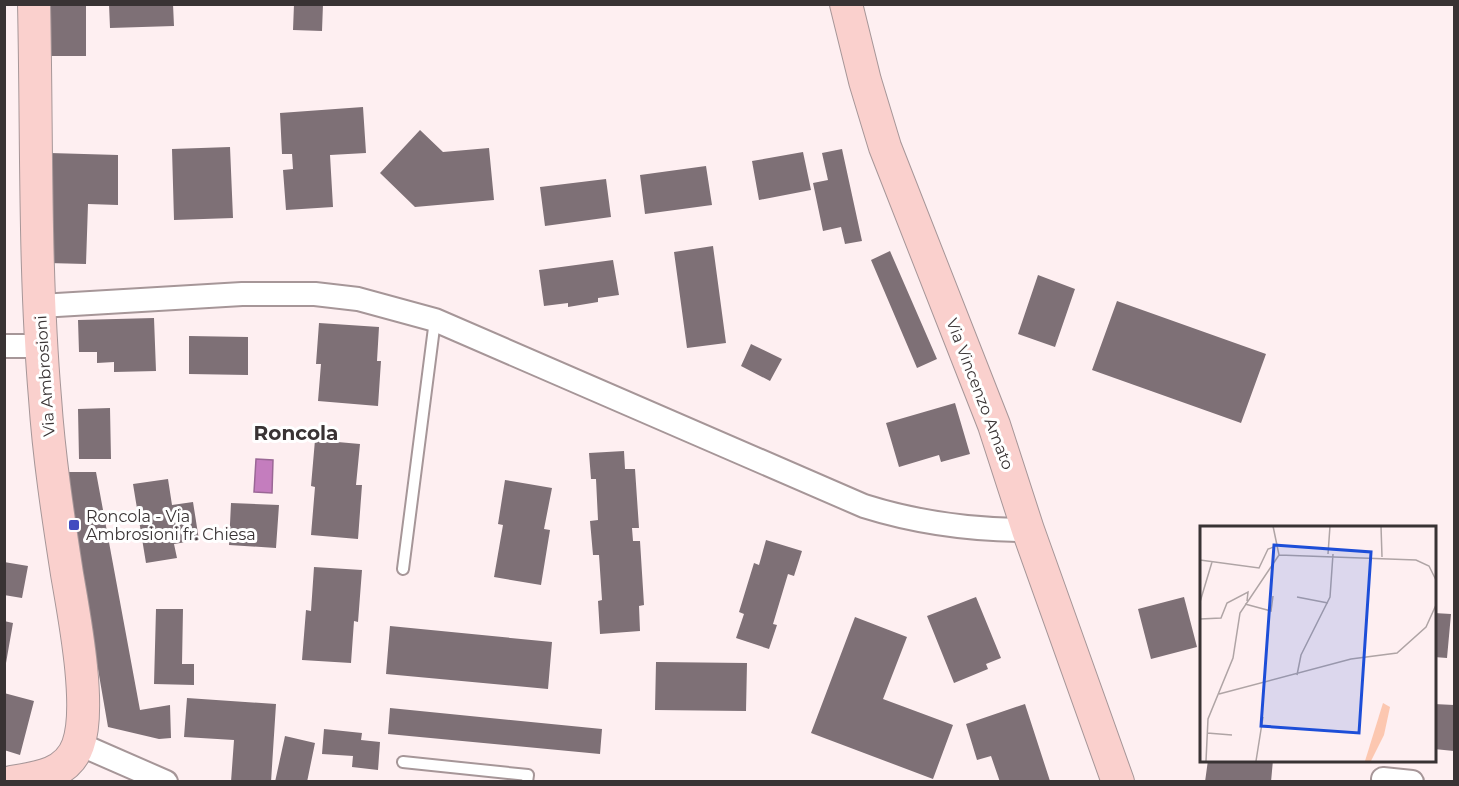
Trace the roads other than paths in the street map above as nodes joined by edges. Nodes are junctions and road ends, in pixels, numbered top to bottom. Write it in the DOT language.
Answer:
graph roads {
  1 [pos="34,4"];
  2 [pos="846,4"];
  3 [pos="40,306"];
  4 [pos="435,320"];
  5 [pos="4,346"];
  6 [pos="41,346"];
  7 [pos="1028,530"];
  8 [pos="402,569"];
  9 [pos="78,744"];
  10 [pos="403,762"];
  11 [pos="1383,779"];
  12 [pos="11,782"];
  13 [pos="166,782"];
  14 [pos="527,782"];
  15 [pos="1118,782"];
  16 [pos="1412,782"];
  1 -- 3 [label="street, Via Ambrosioni"];
  2 -- 7 [label="street, Via Vincenzo Amato"];
  3 -- 4 [label="street"];
  3 -- 6 [label="street, Via Ambrosioni"];
  4 -- 7 [label="street"];
  4 -- 8 [label="lane"];
  5 -- 6 [label="street"];
  6 -- 9 [label="street, Via Ambrosioni"];
  7 -- 15 [label="street, Via Vincenzo Amato"];
  9 -- 12 [label="street"];
  9 -- 13 [label="street"];
  10 -- 14 [label="lane"];
  11 -- 16 [label="street"];
}
